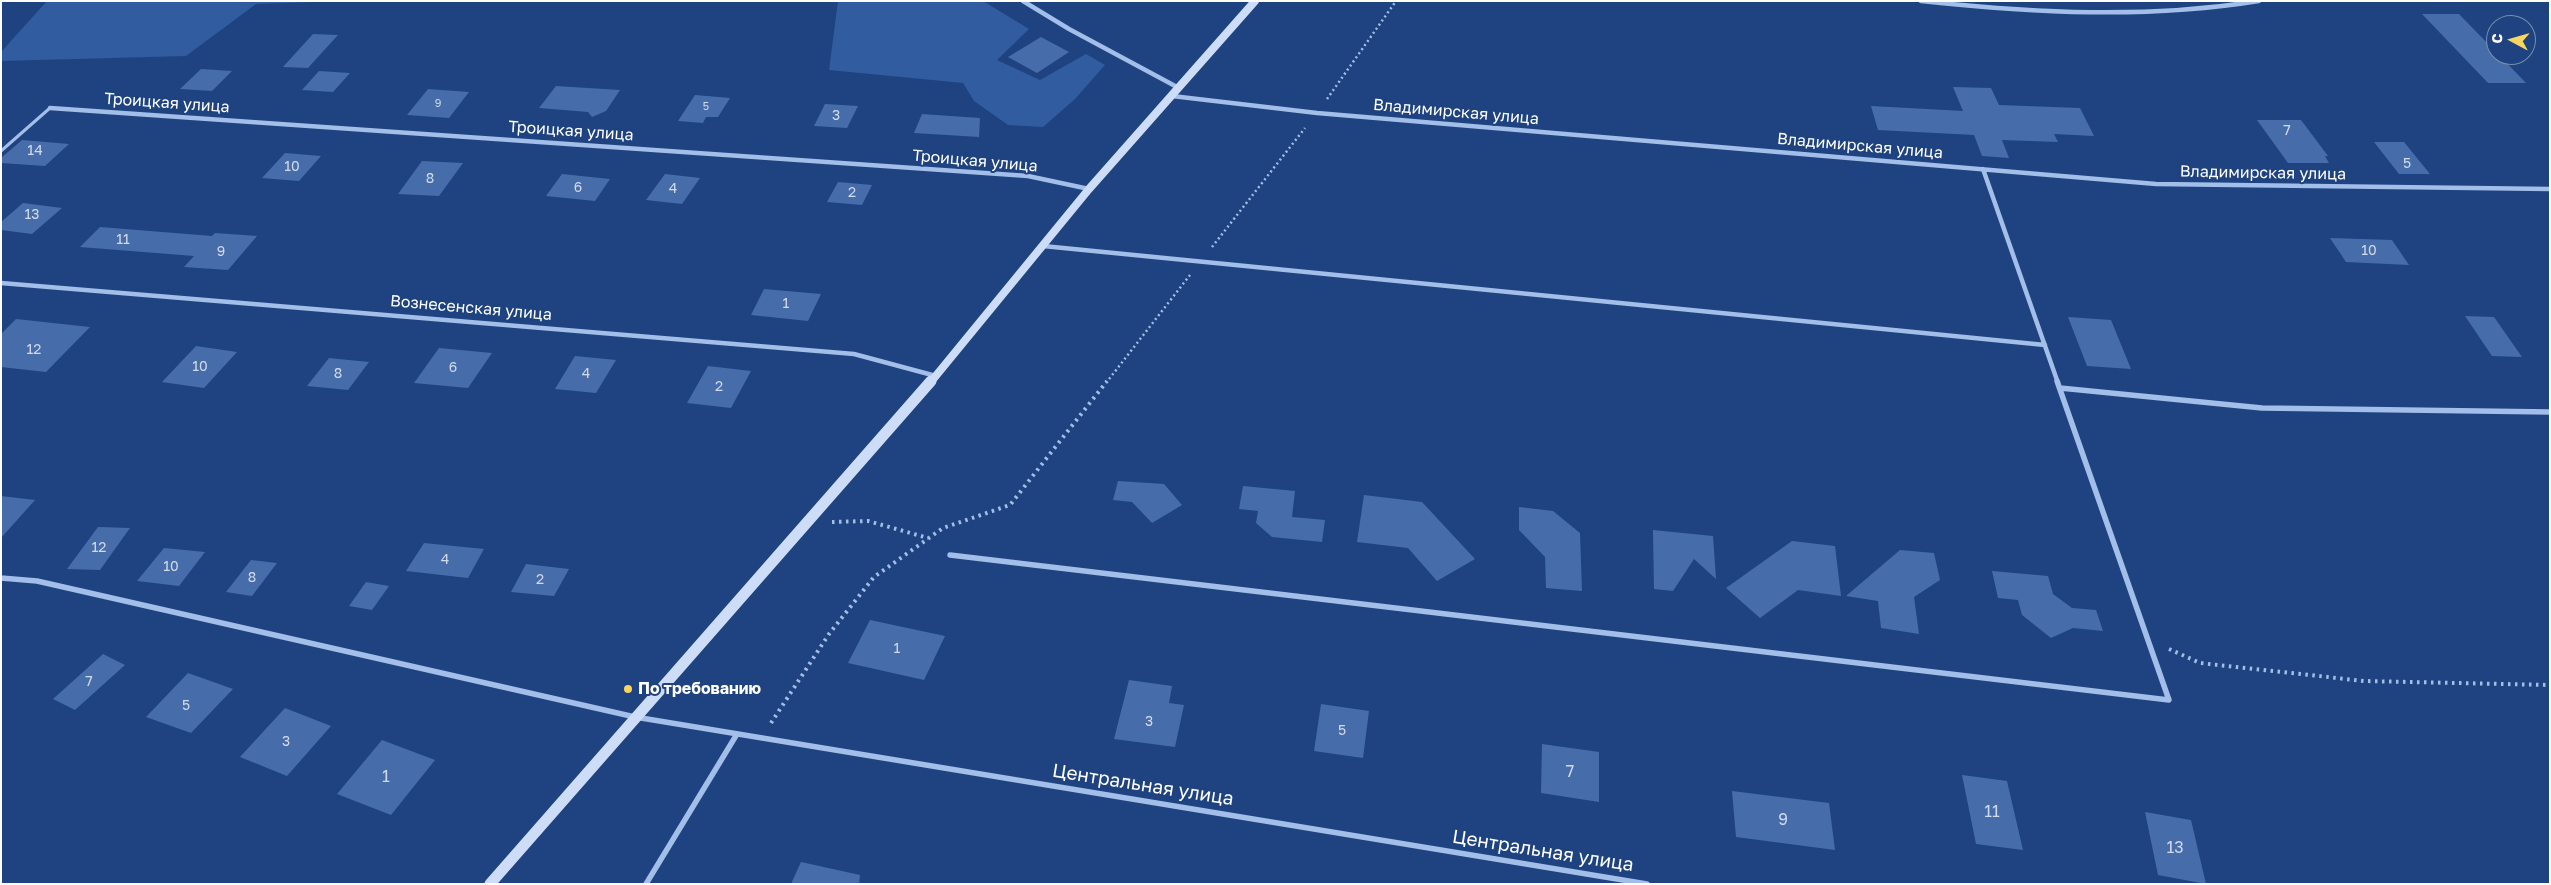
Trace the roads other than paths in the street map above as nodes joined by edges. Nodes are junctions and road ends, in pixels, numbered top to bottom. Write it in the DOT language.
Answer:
graph roads {
  1 [pos="1022,1"];
  2 [pos="1255,1"];
  3 [pos="1921,1"];
  4 [pos="2259,1"];
  5 [pos="1177,87"];
  6 [pos="1170,95"];
  7 [pos="50,108"];
  8 [pos="1,151"];
  9 [pos="1983,169"];
  10 [pos="1089,189"];
  11 [pos="2550,190"];
  12 [pos="1042,246"];
  13 [pos="1,282"];
  14 [pos="2044,345"];
  15 [pos="936,376"];
  16 [pos="2060,388"];
  17 [pos="2550,412"];
  18 [pos="950,555"];
  19 [pos="1,578"];
  20 [pos="634,717"];
  21 [pos="737,734"];
  22 [pos="490,884"];
  23 [pos="646,884"];
  24 [pos="1647,884"];
  1 -- 5 [label="street"];
  2 -- 5 [label="street"];
  3 -- 4 [label="street"];
  5 -- 6 [label="street"];
  6 -- 9 [label="street, Владимирская улица"];
  6 -- 10 [label="street"];
  7 -- 8 [label="lane"];
  7 -- 10 [label="street, Троицкая улица"];
  9 -- 11 [label="street, Владимирская улица"];
  9 -- 14 [label="street"];
  10 -- 12 [label="street"];
  12 -- 14 [label="street"];
  12 -- 15 [label="street"];
  13 -- 15 [label="street, Вознесенская улица"];
  14 -- 16 [label="street"];
  15 -- 20 [label="street"];
  16 -- 17 [label="street"];
  16 -- 18 [label="street"];
  19 -- 20 [label="street, Центральная улица"];
  20 -- 21 [label="street, Центральная улица"];
  20 -- 22 [label="street"];
  21 -- 23 [label="street"];
  21 -- 24 [label="street, Центральная улица"];
}
